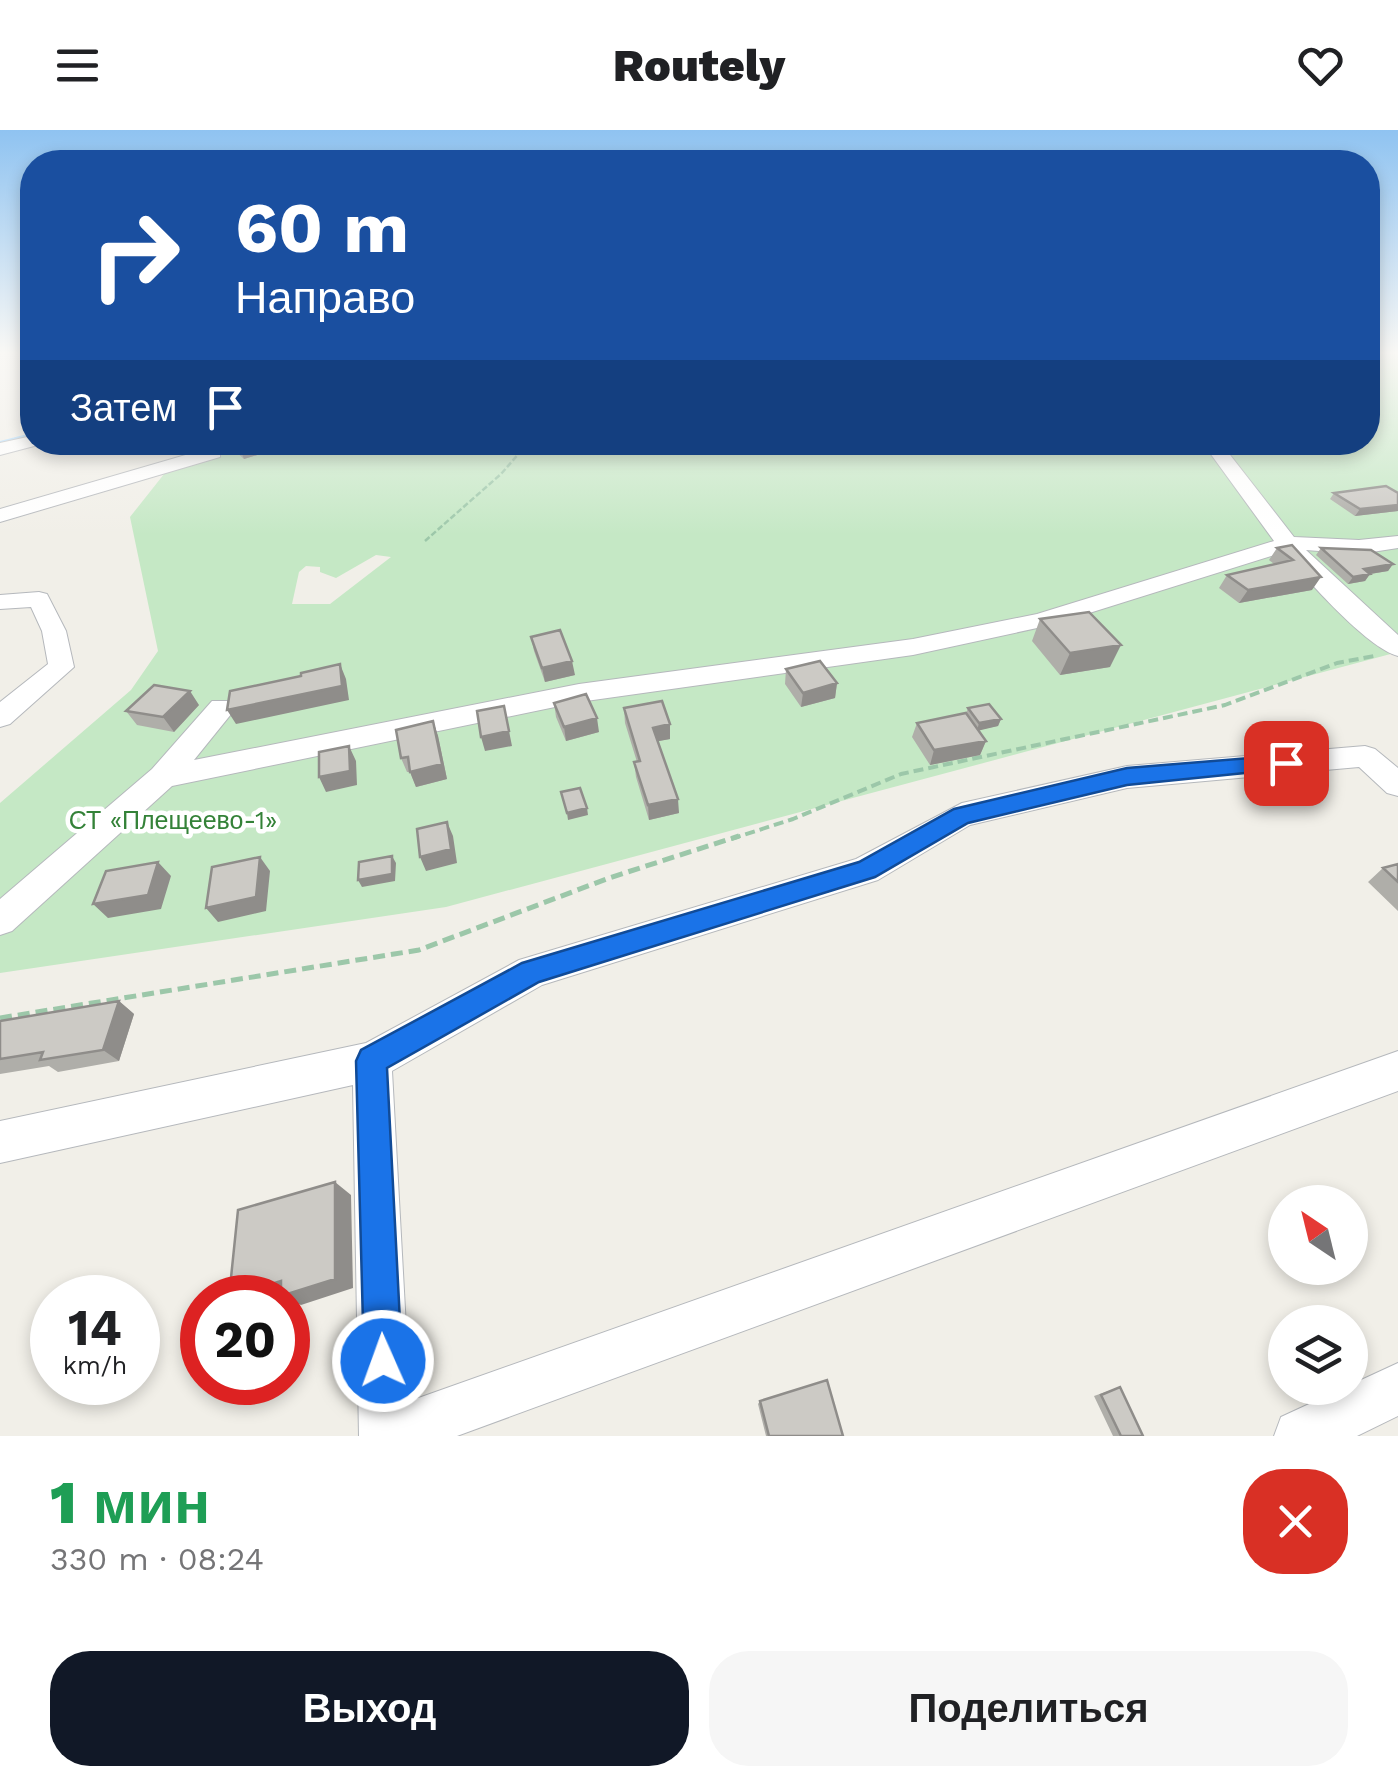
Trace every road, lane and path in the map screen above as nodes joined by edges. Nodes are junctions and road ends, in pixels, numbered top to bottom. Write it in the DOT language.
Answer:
graph roads {
  1 [pos="202,455"];
  2 [pos="517,455"];
  3 [pos="1221,455"];
  4 [pos="0,516"];
  5 [pos="425,541"];
  6 [pos="1398,542"];
  7 [pos="1289,543"];
  8 [pos="0,602"];
  9 [pos="1390,651"];
  10 [pos="222,708"];
  11 [pos="0,717"];
  12 [pos="1381,752"];
  13 [pos="163,777"];
  14 [pos="1398,784"];
  15 [pos="0,920"];
  16 [pos="0,1018"];
  17 [pos="372,1061"];
  18 [pos="1398,1071"];
  19 [pos="0,1142"];
  20 [pos="1398,1389"];
  21 [pos="385,1436"];
  22 [pos="1300,1436"];
  1 -- 4 [label="street"];
  2 -- 5 [label="path"];
  3 -- 7 [label="street"];
  6 -- 7 [label="street"];
  7 -- 9 [label="street"];
  7 -- 13 [label="street"];
  8 -- 11 [label="street"];
  9 -- 16 [label="path"];
  10 -- 13 [label="street"];
  12 -- 14 [label="street"];
  12 -- 17 [label="street"];
  13 -- 15 [label="street"];
  17 -- 19 [label="street"];
  17 -- 21 [label="street"];
  18 -- 21 [label="street"];
  20 -- 22 [label="street"];
}
